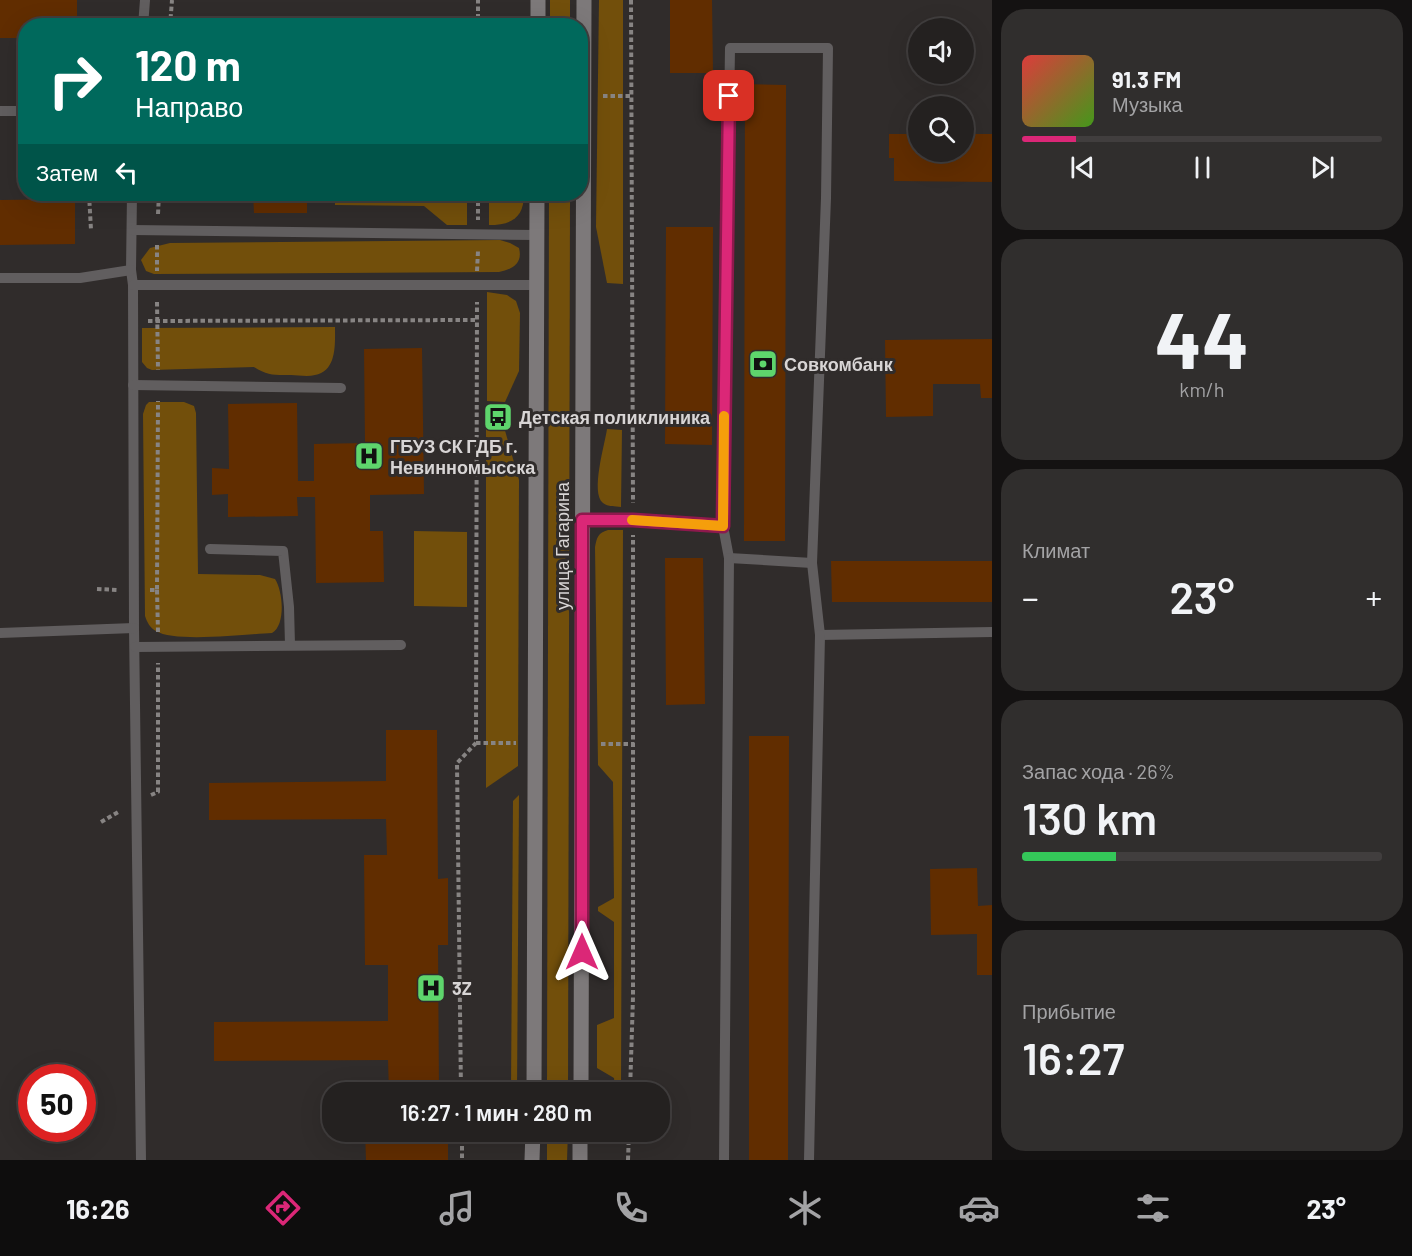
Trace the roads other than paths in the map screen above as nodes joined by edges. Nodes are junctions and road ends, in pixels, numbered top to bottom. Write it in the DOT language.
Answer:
graph roads {
  1 [pos="145,0"];
  2 [pos="538,0"];
  3 [pos="584,0"];
  4 [pos="144,18"];
  5 [pos="538,18"];
  6 [pos="584,18"];
  7 [pos="0,111"];
  8 [pos="18,111"];
  9 [pos="132,201"];
  10 [pos="537,201"];
  11 [pos="584,201"];
  12 [pos="132,230"];
  13 [pos="536,235"];
  14 [pos="131,270"];
  15 [pos="0,278"];
  16 [pos="133,285"];
  17 [pos="536,285"];
  18 [pos="133,385"];
  19 [pos="341,388"];
  20 [pos="582,520"];
  21 [pos="723,526"];
  22 [pos="210,549"];
  23 [pos="729,558"];
  24 [pos="812,563"];
  25 [pos="134,628"];
  26 [pos="992,632"];
  27 [pos="0,633"];
  28 [pos="820,635"];
  29 [pos="290,645"];
  30 [pos="402,645"];
  31 [pos="135,646"];
  32 [pos="534,1082"];
  33 [pos="581,1082"];
  34 [pos="533,1142"];
  35 [pos="580,1142"];
  36 [pos="141,1160"];
  37 [pos="532,1160"];
  38 [pos="580,1160"];
  39 [pos="724,1160"];
  40 [pos="809,1160"];
  1 -- 4 [label="lane"];
  2 -- 5 [label="main road"];
  3 -- 6 [label="main road, улица Гагарина"];
  7 -- 8 [label="lane"];
  9 -- 12 [label="lane"];
  10 -- 13 [label="main road, улица Гагарина"];
  11 -- 20 [label="main road, улица Гагарина"];
  12 -- 13 [label="lane"];
  12 -- 14 [label="lane"];
  13 -- 17 [label="main road, улица Гагарина"];
  14 -- 15 [label="lane"];
  14 -- 16 [label="lane"];
  16 -- 17 [label="lane"];
  16 -- 18 [label="lane"];
  17 -- 32 [label="main road, улица Гагарина"];
  18 -- 19 [label="lane"];
  18 -- 25 [label="lane"];
  20 -- 21 [label="lane"];
  20 -- 33 [label="main road, улица Гагарина"];
  21 -- 23 [label="lane"];
  21 -- 24 [label="lane"];
  22 -- 29 [label="lane"];
  23 -- 24 [label="lane"];
  23 -- 39 [label="lane"];
  24 -- 28 [label="lane"];
  25 -- 27 [label="lane"];
  25 -- 31 [label="lane"];
  26 -- 28 [label="lane"];
  28 -- 40 [label="lane"];
  29 -- 30 [label="lane"];
  29 -- 31 [label="lane"];
  31 -- 36 [label="lane"];
  34 -- 37 [label="main road"];
  35 -- 38 [label="main road"];
}
